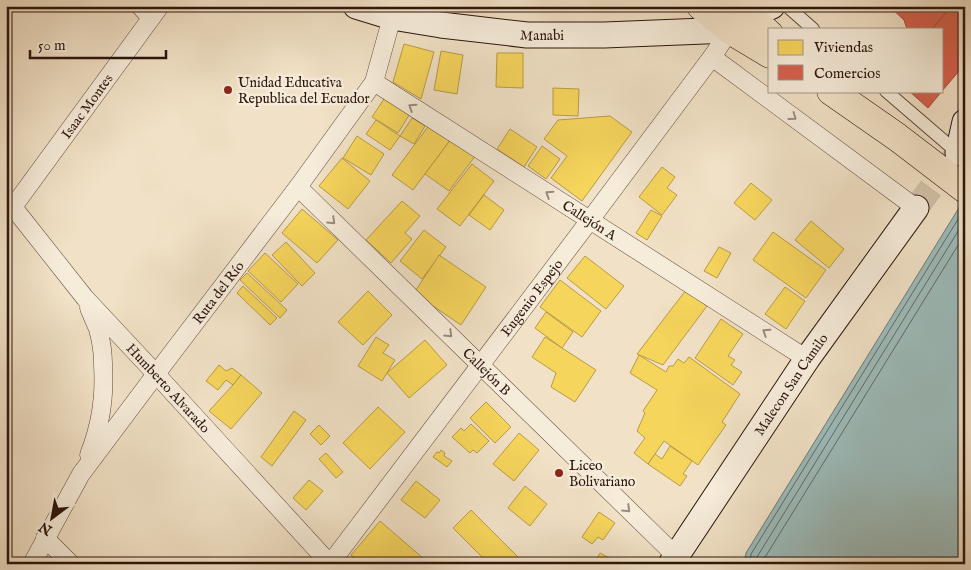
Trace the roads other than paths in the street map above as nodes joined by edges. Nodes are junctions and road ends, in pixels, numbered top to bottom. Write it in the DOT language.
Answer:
graph roads {
  1 [pos="356,6"];
  2 [pos="701,6"];
  3 [pos="787,6"];
  4 [pos="150,10"];
  5 [pos="747,15"];
  6 [pos="392,17"];
  7 [pos="812,28"];
  8 [pos="768,33"];
  9 [pos="768,51"];
  10 [pos="712,57"];
  11 [pos="374,82"];
  12 [pos="834,92"];
  13 [pos="887,92"];
  14 [pos="965,122"];
  15 [pos="961,149"];
  16 [pos="298,187"];
  17 [pos="962,187"];
  18 [pos="10,204"];
  19 [pos="916,208"];
  20 [pos="590,220"];
  21 [pos="85,298"];
  22 [pos="807,359"];
  23 [pos="480,365"];
  24 [pos="156,374"];
  25 [pos="81,474"];
  26 [pos="45,538"];
  27 [pos="673,560"];
  28 [pos="32,564"];
  29 [pos="71,564"];
  30 [pos="330,564"];
  1 -- 6 [label="main road, Manabi"];
  2 -- 5 [label="highway"];
  3 -- 7 [label="street"];
  4 -- 18 [label="street, Isaac Montes"];
  5 -- 6 [label="main road, Manabi"];
  5 -- 8 [label="highway"];
  5 -- 9 [label="highway"];
  5 -- 10 [label="street, Eugenio Espejo"];
  6 -- 11 [label="street, Ruta del Río"];
  10 -- 19 [label="street, one-way"];
  10 -- 20 [label="street, Eugenio Espejo"];
  11 -- 16 [label="street, Ruta del Río"];
  20 -- 11 [label="street, Callejón A, one-way"];
  12 -- 17 [label="highway"];
  13 -- 15 [label="street"];
  14 -- 15 [label="main road"];
  16 -- 23 [label="street, Callejón B, one-way"];
  16 -- 24 [label="street, Ruta del Río"];
  18 -- 21 [label="street, Humberto Alvarado"];
  19 -- 22 [label="main road, Malecon San Camilo"];
  22 -- 20 [label="street, Callejón A, one-way"];
  20 -- 23 [label="street, Eugenio Espejo"];
  21 -- 24 [label="street, Humberto Alvarado"];
  21 -- 25 [label="street"];
  22 -- 27 [label="main road, Malecon San Camilo"];
  23 -- 27 [label="street, Callejón B, one-way"];
  23 -- 30 [label="street, Eugenio Espejo"];
  24 -- 25 [label="street, Ruta del Río"];
  24 -- 30 [label="street, Humberto Alvarado"];
  25 -- 26 [label="street, Ruta del Río"];
  26 -- 28 [label="street, Ruta del Río"];
  26 -- 29 [label="street"];
}
